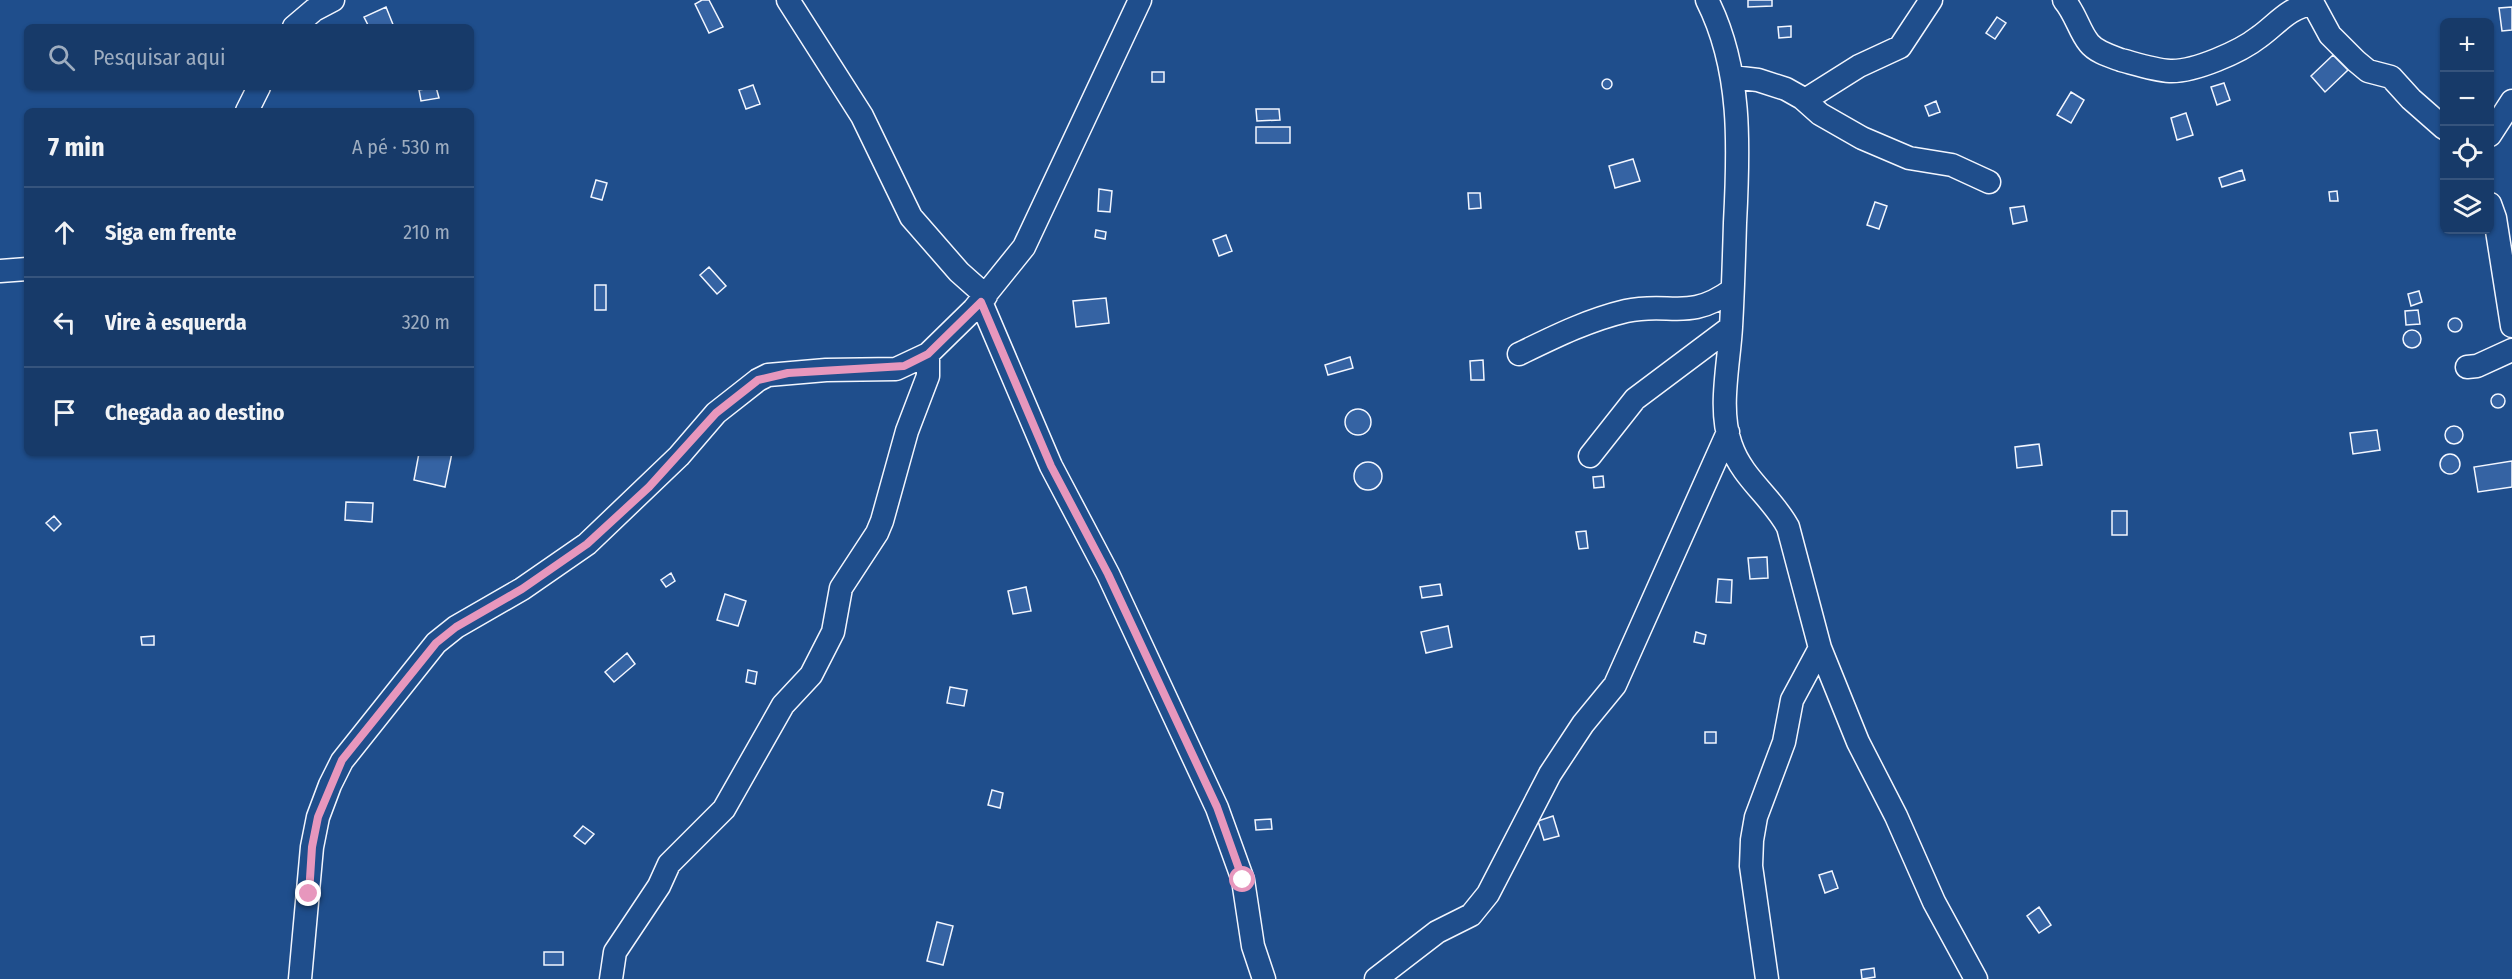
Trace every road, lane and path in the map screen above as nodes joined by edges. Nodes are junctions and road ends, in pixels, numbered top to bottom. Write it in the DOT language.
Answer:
graph roads {
  1 [pos="333,0"];
  2 [pos="788,0"];
  3 [pos="1140,0"];
  4 [pos="1707,0"];
  5 [pos="1931,0"];
  6 [pos="2064,0"];
  7 [pos="2312,2"];
  8 [pos="298,24"];
  9 [pos="1732,77"];
  10 [pos="258,90"];
  11 [pos="1805,100"];
  12 [pos="2512,101"];
  13 [pos="248,108"];
  14 [pos="2443,126"];
  15 [pos="2494,129"];
  16 [pos="1989,182"];
  17 [pos="2494,215"];
  18 [pos="24,269"];
  19 [pos="1,271"];
  20 [pos="1732,290"];
  21 [pos="983,299"];
  22 [pos="2512,326"];
  23 [pos="1731,327"];
  24 [pos="2512,350"];
  25 [pos="928,354"];
  26 [pos="1519,354"];
  27 [pos="2467,367"];
  28 [pos="1728,432"];
  29 [pos="1590,456"];
  30 [pos="1820,648"];
  31 [pos="300,979"];
  32 [pos="611,979"];
  33 [pos="1264,979"];
  34 [pos="1376,979"];
  35 [pos="1767,979"];
  36 [pos="1976,979"];
  1 -- 8 [label="street"];
  2 -- 21 [label="street"];
  3 -- 21 [label="street"];
  4 -- 9 [label="street"];
  5 -- 11 [label="street"];
  6 -- 7 [label="street"];
  7 -- 14 [label="street"];
  9 -- 11 [label="street"];
  9 -- 20 [label="street"];
  10 -- 13 [label="street"];
  11 -- 16 [label="street"];
  12 -- 15 [label="street"];
  17 -- 22 [label="street"];
  18 -- 19 [label="street"];
  20 -- 23 [label="street"];
  20 -- 26 [label="street"];
  21 -- 25 [label="street"];
  21 -- 33 [label="street"];
  23 -- 28 [label="street"];
  23 -- 29 [label="street"];
  24 -- 27 [label="street"];
  25 -- 31 [label="street"];
  25 -- 32 [label="street"];
  28 -- 30 [label="street"];
  28 -- 34 [label="street"];
  30 -- 35 [label="street"];
  30 -- 36 [label="street"];
}
